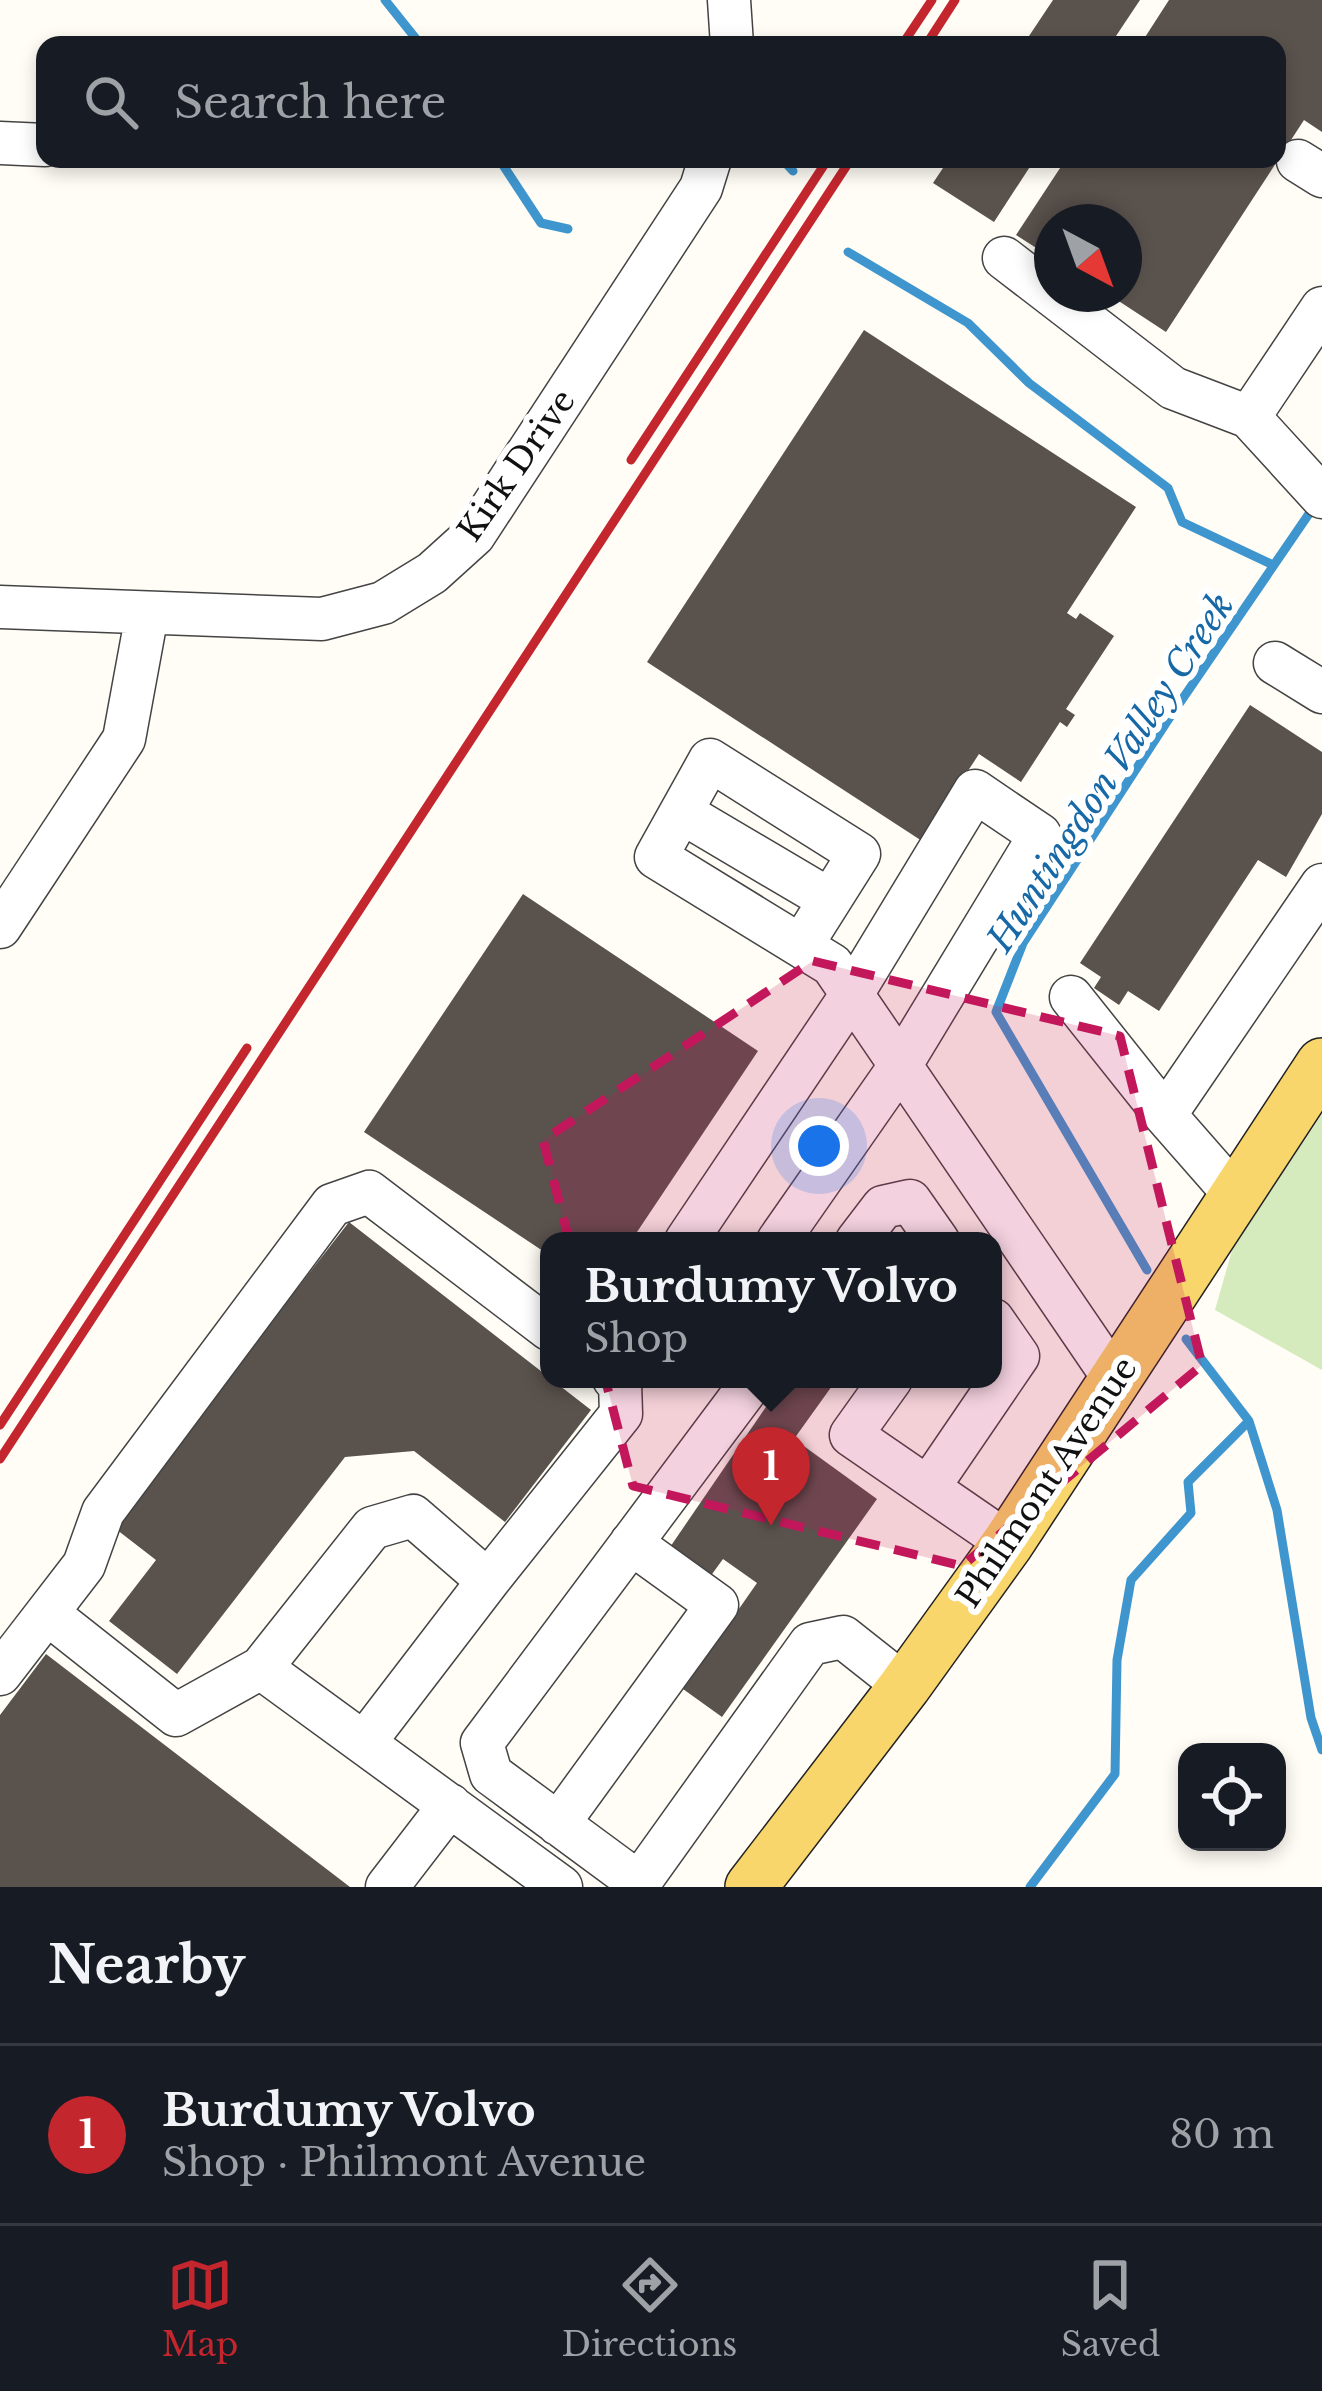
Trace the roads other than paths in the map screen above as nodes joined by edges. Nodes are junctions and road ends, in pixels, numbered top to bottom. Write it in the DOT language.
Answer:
graph roads {
  1 [pos="729,0"];
  2 [pos="731,36"];
  3 [pos="0,143"];
  4 [pos="36,145"];
  5 [pos="707,168"];
  6 [pos="1004,258"];
  7 [pos="1322,308"];
  8 [pos="1249,417"];
  9 [pos="1319,493"];
  10 [pos="0,607"];
  11 [pos="147,614"];
  12 [pos="1275,663"];
  13 [pos="1322,692"];
  14 [pos="681,812"];
  15 [pos="1322,886"];
  16 [pos="830,900"];
  17 [pos="0,927"];
  18 [pos="801,946"];
  19 [pos="852,994"];
  20 [pos="1071,997"];
  21 [pos="1322,1064"];
  22 [pos="900,1066"];
  23 [pos="1165,1115"];
  24 [pos="1236,1196"];
  25 [pos="692,1232"];
  26 [pos="784,1232"];
  27 [pos="864,1232"];
  28 [pos="932,1232"];
  29 [pos="540,1322"];
  30 [pos="1002,1333"];
  31 [pos="1002,1379"];
  32 [pos="1115,1380"];
  33 [pos="620,1388"];
  34 [pos="747,1388"];
  35 [pos="885,1388"];
  36 [pos="996,1388"];
  37 [pos="928,1488"];
  38 [pos="631,1543"];
  39 [pos="1008,1543"];
  40 [pos="488,1581"];
  41 [pos="47,1613"];
  42 [pos="261,1667"];
  43 [pos="0,1674"];
  44 [pos="905,1686"];
  45 [pos="364,1743"];
  46 [pos="450,1805"];
  47 [pos="558,1824"];
  48 [pos="387,1887"];
  49 [pos="561,1887"];
  50 [pos="751,1887"];
  1 -- 2 [label="street"];
  3 -- 4 [label="street"];
  5 -- 11 [label="street, Kirk Drive"];
  6 -- 8 [label="street"];
  7 -- 8 [label="street"];
  8 -- 9 [label="street"];
  10 -- 11 [label="street, Kirk Drive"];
  11 -- 17 [label="street"];
  12 -- 13 [label="street"];
  14 -- 16 [label="street"];
  14 -- 16 [label="street"];
  14 -- 18 [label="street"];
  15 -- 23 [label="street"];
  16 -- 18 [label="street"];
  18 -- 19 [label="street"];
  19 -- 22 [label="street"];
  19 -- 22 [label="street"];
  19 -- 25 [label="street"];
  20 -- 23 [label="street"];
  21 -- 24 [label="main road, Philmont Avenue"];
  22 -- 26 [label="street"];
  22 -- 32 [label="street"];
  23 -- 24 [label="street"];
  24 -- 32 [label="main road, Philmont Avenue"];
  27 -- 28 [label="street"];
  29 -- 41 [label="street"];
  30 -- 31 [label="street"];
  32 -- 39 [label="main road, Philmont Avenue"];
  33 -- 40 [label="street"];
  34 -- 38 [label="street"];
  35 -- 37 [label="street"];
  36 -- 37 [label="street"];
  37 -- 39 [label="street"];
  38 -- 47 [label="street"];
  38 -- 47 [label="street"];
  39 -- 44 [label="main road, Philmont Avenue"];
  40 -- 42 [label="street"];
  40 -- 45 [label="street"];
  41 -- 42 [label="street"];
  41 -- 43 [label="street"];
  42 -- 45 [label="street"];
  44 -- 47 [label="street"];
  44 -- 50 [label="main road, Philmont Avenue"];
  45 -- 46 [label="street"];
  46 -- 48 [label="street"];
  46 -- 49 [label="street"];
}
